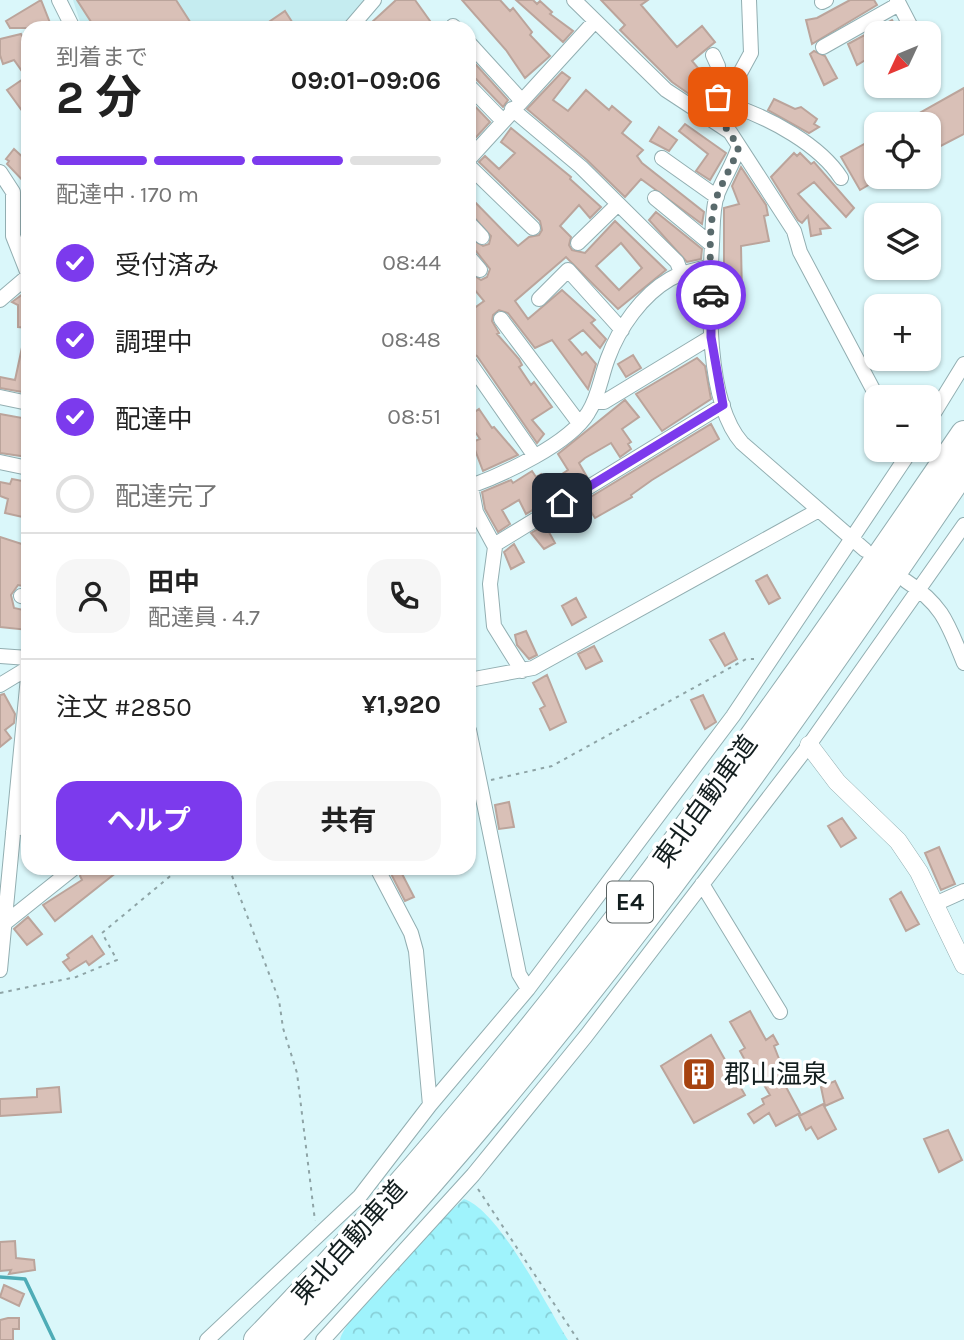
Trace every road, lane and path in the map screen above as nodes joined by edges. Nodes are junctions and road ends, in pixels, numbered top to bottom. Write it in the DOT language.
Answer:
graph roads {
  1 [pos="59,0"];
  2 [pos="374,0"];
  3 [pos="574,0"];
  4 [pos="748,0"];
  5 [pos="898,2"];
  6 [pos="70,21"];
  7 [pos="356,21"];
  8 [pos="595,21"];
  9 [pos="908,21"];
  10 [pos="823,47"];
  11 [pos="476,54"];
  12 [pos="713,55"];
  13 [pos="476,90"];
  14 [pos="511,110"];
  15 [pos="731,117"];
  16 [pos="739,146"];
  17 [pos="476,152"];
  18 [pos="662,158"];
  19 [pos="476,167"];
  20 [pos="0,172"];
  21 [pos="841,178"];
  22 [pos="717,197"];
  23 [pos="655,198"];
  24 [pos="617,205"];
  25 [pos="533,228"];
  26 [pos="476,231"];
  27 [pos="482,237"];
  28 [pos="578,243"];
  29 [pos="712,246"];
  30 [pos="21,257"];
  31 [pos="476,265"];
  32 [pos="711,265"];
  33 [pos="480,270"];
  34 [pos="682,275"];
  35 [pos="21,281"];
  36 [pos="539,299"];
  37 [pos="0,300"];
  38 [pos="501,319"];
  39 [pos="622,330"];
  40 [pos="711,337"];
  41 [pos="964,364"];
  42 [pos="476,372"];
  43 [pos="871,385"];
  44 [pos="0,397"];
  45 [pos="941,401"];
  46 [pos="21,402"];
  47 [pos="594,402"];
  48 [pos="723,405"];
  49 [pos="579,423"];
  50 [pos="964,434"];
  51 [pos="534,455"];
  52 [pos="0,462"];
  53 [pos="901,462"];
  54 [pos="21,466"];
  55 [pos="964,469"];
  56 [pos="476,484"];
  57 [pos="476,512"];
  58 [pos="817,512"];
  59 [pos="964,525"];
  60 [pos="850,538"];
  61 [pos="494,545"];
  62 [pos="865,550"];
  63 [pos="912,585"];
  64 [pos="0,656"];
  65 [pos="21,657"];
  66 [pos="964,663"];
  67 [pos="768,664"];
  68 [pos="522,671"];
  69 [pos="21,672"];
  70 [pos="476,679"];
  71 [pos="0,685"];
  72 [pos="808,744"];
  73 [pos="21,749"];
  74 [pos="476,770"];
  75 [pos="478,782"];
  76 [pos="21,826"];
  77 [pos="13,832"];
  78 [pos="65,875"];
  79 [pos="172,875"];
  80 [pos="231,875"];
  81 [pos="381,875"];
  82 [pos="702,884"];
  83 [pos="964,891"];
  84 [pos="935,904"];
  85 [pos="5,923"];
  86 [pos="964,965"];
  87 [pos="0,970"];
  88 [pos="528,989"];
  89 [pos="0,993"];
  90 [pos="780,1012"];
  91 [pos="428,1116"];
  92 [pos="463,1164"];
  93 [pos="473,1175"];
  94 [pos="317,1239"];
  95 [pos="336,1333"];
  96 [pos="207,1340"];
  97 [pos="257,1340"];
  98 [pos="285,1340"];
  99 [pos="323,1340"];
  100 [pos="578,1340"];
  1 -- 6 [label="street"];
  2 -- 7 [label="street"];
  3 -- 8 [label="street"];
  4 -- 15 [label="street"];
  5 -- 9 [label="street"];
  5 -- 10 [label="street"];
  8 -- 14 [label="street"];
  8 -- 15 [label="street"];
  11 -- 14 [label="street"];
  12 -- 15 [label="street"];
  13 -- 14 [label="street"];
  14 -- 17 [label="street"];
  14 -- 24 [label="street"];
  15 -- 16 [label="street"];
  15 -- 21 [label="street"];
  16 -- 22 [label="street"];
  16 -- 43 [label="street"];
  18 -- 22 [label="street"];
  19 -- 25 [label="street"];
  20 -- 30 [label="street"];
  22 -- 29 [label="street"];
  23 -- 29 [label="street"];
  24 -- 28 [label="street"];
  24 -- 34 [label="street"];
  26 -- 27 [label="street"];
  29 -- 32 [label="street"];
  31 -- 33 [label="street"];
  32 -- 34 [label="street"];
  32 -- 40 [label="street"];
  34 -- 39 [label="street"];
  35 -- 37 [label="street"];
  36 -- 39 [label="street"];
  38 -- 49 [label="street"];
  39 -- 47 [label="street"];
  40 -- 47 [label="street"];
  40 -- 48 [label="street"];
  41 -- 45 [label="street"];
  42 -- 51 [label="street"];
  44 -- 46 [label="street"];
  47 -- 49 [label="street"];
  48 -- 58 [label="street"];
  48 -- 61 [label="street"];
  49 -- 51 [label="street"];
  50 -- 97 [label="highway, 東北自動車道 / E4"];
  51 -- 56 [label="street"];
  52 -- 54 [label="street"];
  53 -- 60 [label="street"];
  55 -- 98 [label="highway, 東北自動車道 / E4"];
  57 -- 61 [label="street"];
  58 -- 60 [label="street"];
  58 -- 68 [label="street"];
  59 -- 63 [label="street"];
  60 -- 62 [label="street"];
  60 -- 67 [label="street"];
  61 -- 68 [label="street"];
  63 -- 66 [label="street"];
  63 -- 72 [label="street"];
  64 -- 65 [label="street"];
  67 -- 75 [label="path"];
  67 -- 88 [label="street"];
  68 -- 70 [label="street"];
  69 -- 71 [label="street"];
  72 -- 82 [label="street"];
  72 -- 84 [label="street"];
  73 -- 77 [label="street"];
  74 -- 75 [label="street"];
  75 -- 88 [label="street"];
  76 -- 77 [label="street"];
  77 -- 85 [label="street"];
  78 -- 85 [label="street"];
  79 -- 89 [label="path"];
  80 -- 94 [label="path"];
  81 -- 91 [label="street"];
  82 -- 90 [label="street"];
  82 -- 93 [label="street"];
  83 -- 84 [label="street"];
  84 -- 86 [label="street"];
  85 -- 87 [label="street"];
  88 -- 91 [label="street"];
  91 -- 94 [label="street"];
  92 -- 93 [label="street"];
  93 -- 95 [label="street"];
  93 -- 100 [label="path"];
  94 -- 96 [label="street"];
  95 -- 99 [label="street"];
}
